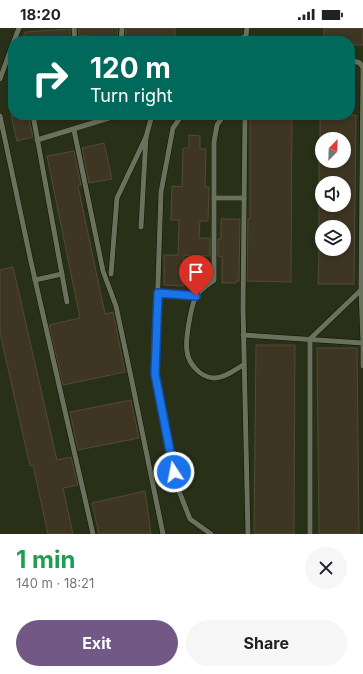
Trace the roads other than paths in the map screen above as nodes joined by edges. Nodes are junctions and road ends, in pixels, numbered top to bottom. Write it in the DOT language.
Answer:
graph roads {
  1 [pos="8,56"];
  2 [pos="355,62"];
  3 [pos="0,79"];
  4 [pos="0,116"];
  5 [pos="34,120"];
  6 [pos="104,120"];
  7 [pos="151,120"];
  8 [pos="179,120"];
  9 [pos="220,120"];
  10 [pos="245,120"];
  11 [pos="74,130"];
  12 [pos="146,137"];
  13 [pos="38,140"];
  14 [pos="214,198"];
  15 [pos="244,198"];
  16 [pos="141,227"];
  17 [pos="62,274"];
  18 [pos="111,274"];
  19 [pos="35,280"];
  20 [pos="361,290"];
  21 [pos="158,293"];
  22 [pos="196,296"];
  23 [pos="67,302"];
  24 [pos="243,335"];
  25 [pos="310,339"];
  26 [pos="363,343"];
  27 [pos="244,365"];
  28 [pos="363,366"];
  29 [pos="93,534"];
  30 [pos="163,534"];
  31 [pos="211,534"];
  32 [pos="248,534"];
  33 [pos="310,534"];
  1 -- 3 [label="lane"];
  2 -- 20 [label="lane"];
  4 -- 19 [label="lane"];
  5 -- 13 [label="lane"];
  6 -- 11 [label="lane"];
  7 -- 12 [label="lane"];
  8 -- 21 [label="lane"];
  9 -- 14 [label="lane"];
  10 -- 15 [label="lane"];
  11 -- 13 [label="lane"];
  11 -- 30 [label="lane"];
  12 -- 16 [label="lane"];
  12 -- 18 [label="lane"];
  13 -- 17 [label="lane"];
  14 -- 15 [label="lane"];
  14 -- 22 [label="lane"];
  15 -- 24 [label="lane"];
  17 -- 19 [label="lane"];
  17 -- 23 [label="lane"];
  19 -- 29 [label="lane"];
  20 -- 25 [label="lane"];
  20 -- 26 [label="lane"];
  21 -- 22 [label="lane"];
  21 -- 31 [label="lane"];
  22 -- 27 [label="lane"];
  24 -- 25 [label="lane"];
  24 -- 27 [label="lane"];
  25 -- 26 [label="lane"];
  25 -- 33 [label="lane"];
  26 -- 28 [label="lane"];
  27 -- 32 [label="lane"];
}
